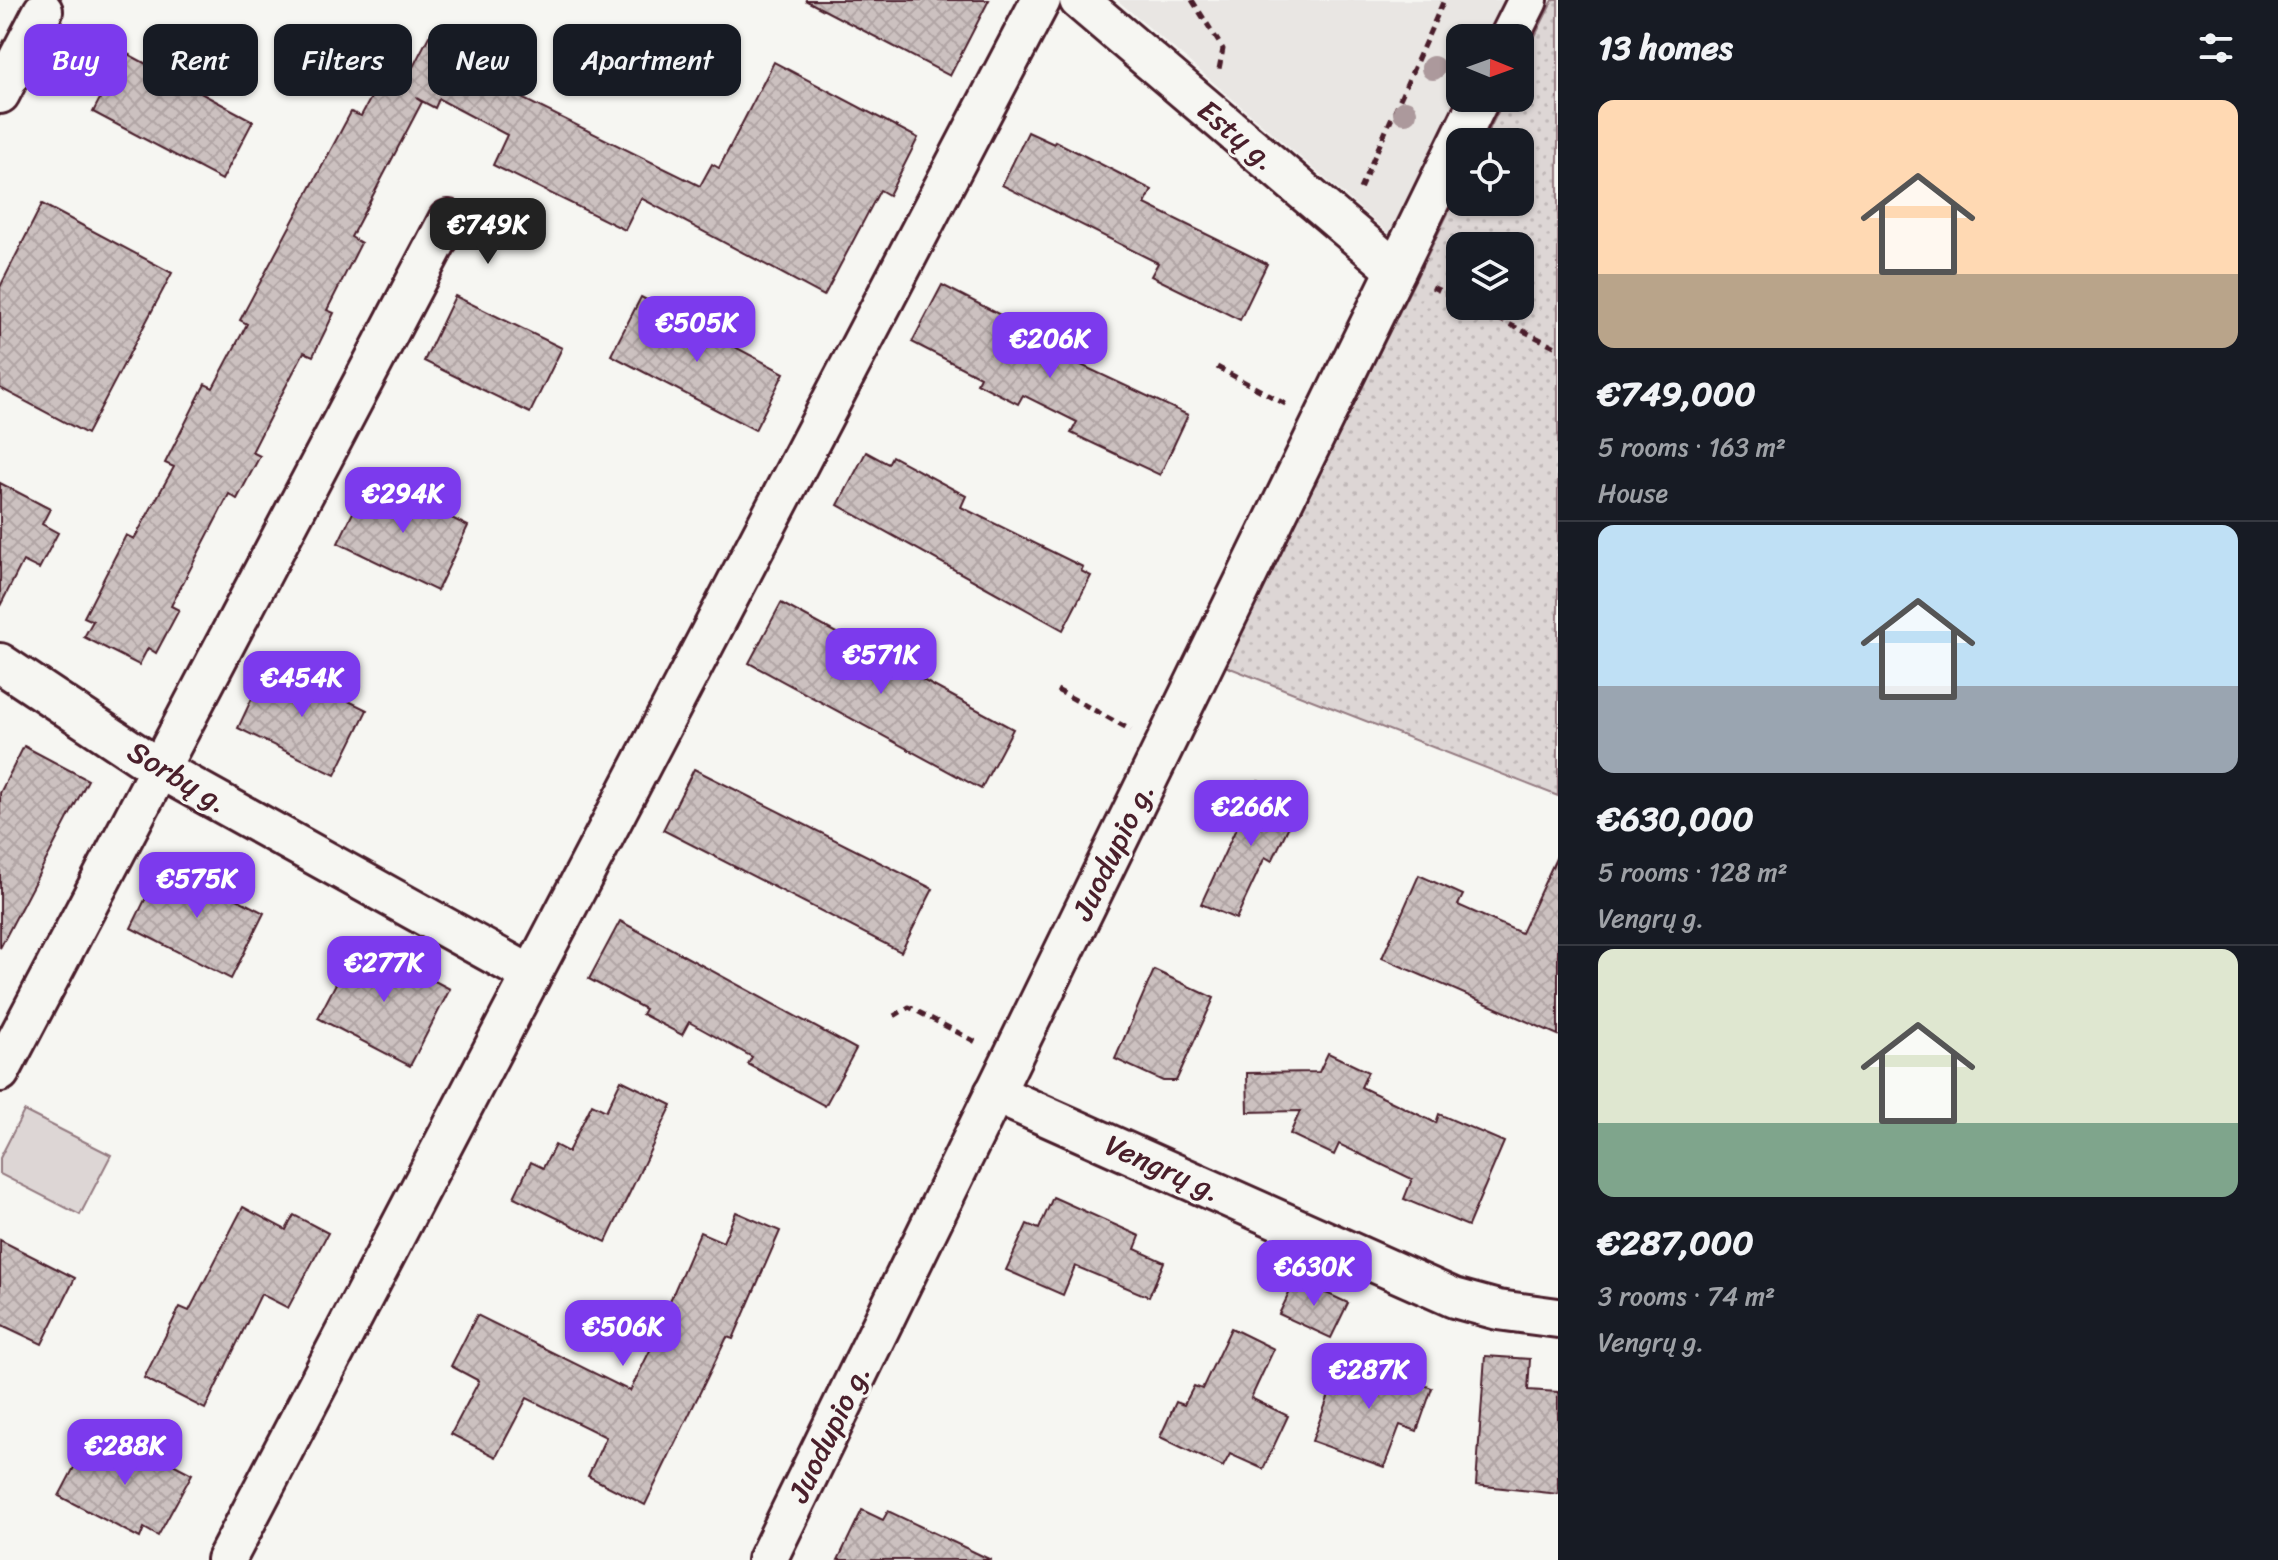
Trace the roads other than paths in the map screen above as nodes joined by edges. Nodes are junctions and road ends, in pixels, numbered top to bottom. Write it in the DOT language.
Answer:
graph roads {
  1 [pos="1041,0"];
  2 [pos="1079,0"];
  3 [pos="1528,0"];
  4 [pos="43,11"];
  5 [pos="1516,24"];
  6 [pos="0,94"];
  7 [pos="1473,112"];
  8 [pos="448,220"];
  9 [pos="1396,270"];
  10 [pos="0,663"];
  11 [pos="158,768"];
  12 [pos="531,975"];
  13 [pos="0,1072"];
  14 [pos="1002,1076"];
  15 [pos="1558,1318"];
  16 [pos="226,1560"];
  17 [pos="767,1560"];
  1 -- 12 [label="street"];
  2 -- 9 [label="street, Estų g."];
  3 -- 5 [label="street"];
  4 -- 6 [label="street"];
  7 -- 9 [label="street, Juodupio g."];
  8 -- 11 [label="street"];
  9 -- 14 [label="street, Juodupio g."];
  10 -- 11 [label="street, Sorbų g."];
  11 -- 12 [label="street, Sorbų g."];
  11 -- 13 [label="street"];
  12 -- 16 [label="street"];
  14 -- 15 [label="street, Vengrų g."];
  14 -- 17 [label="street, Juodupio g."];
}
